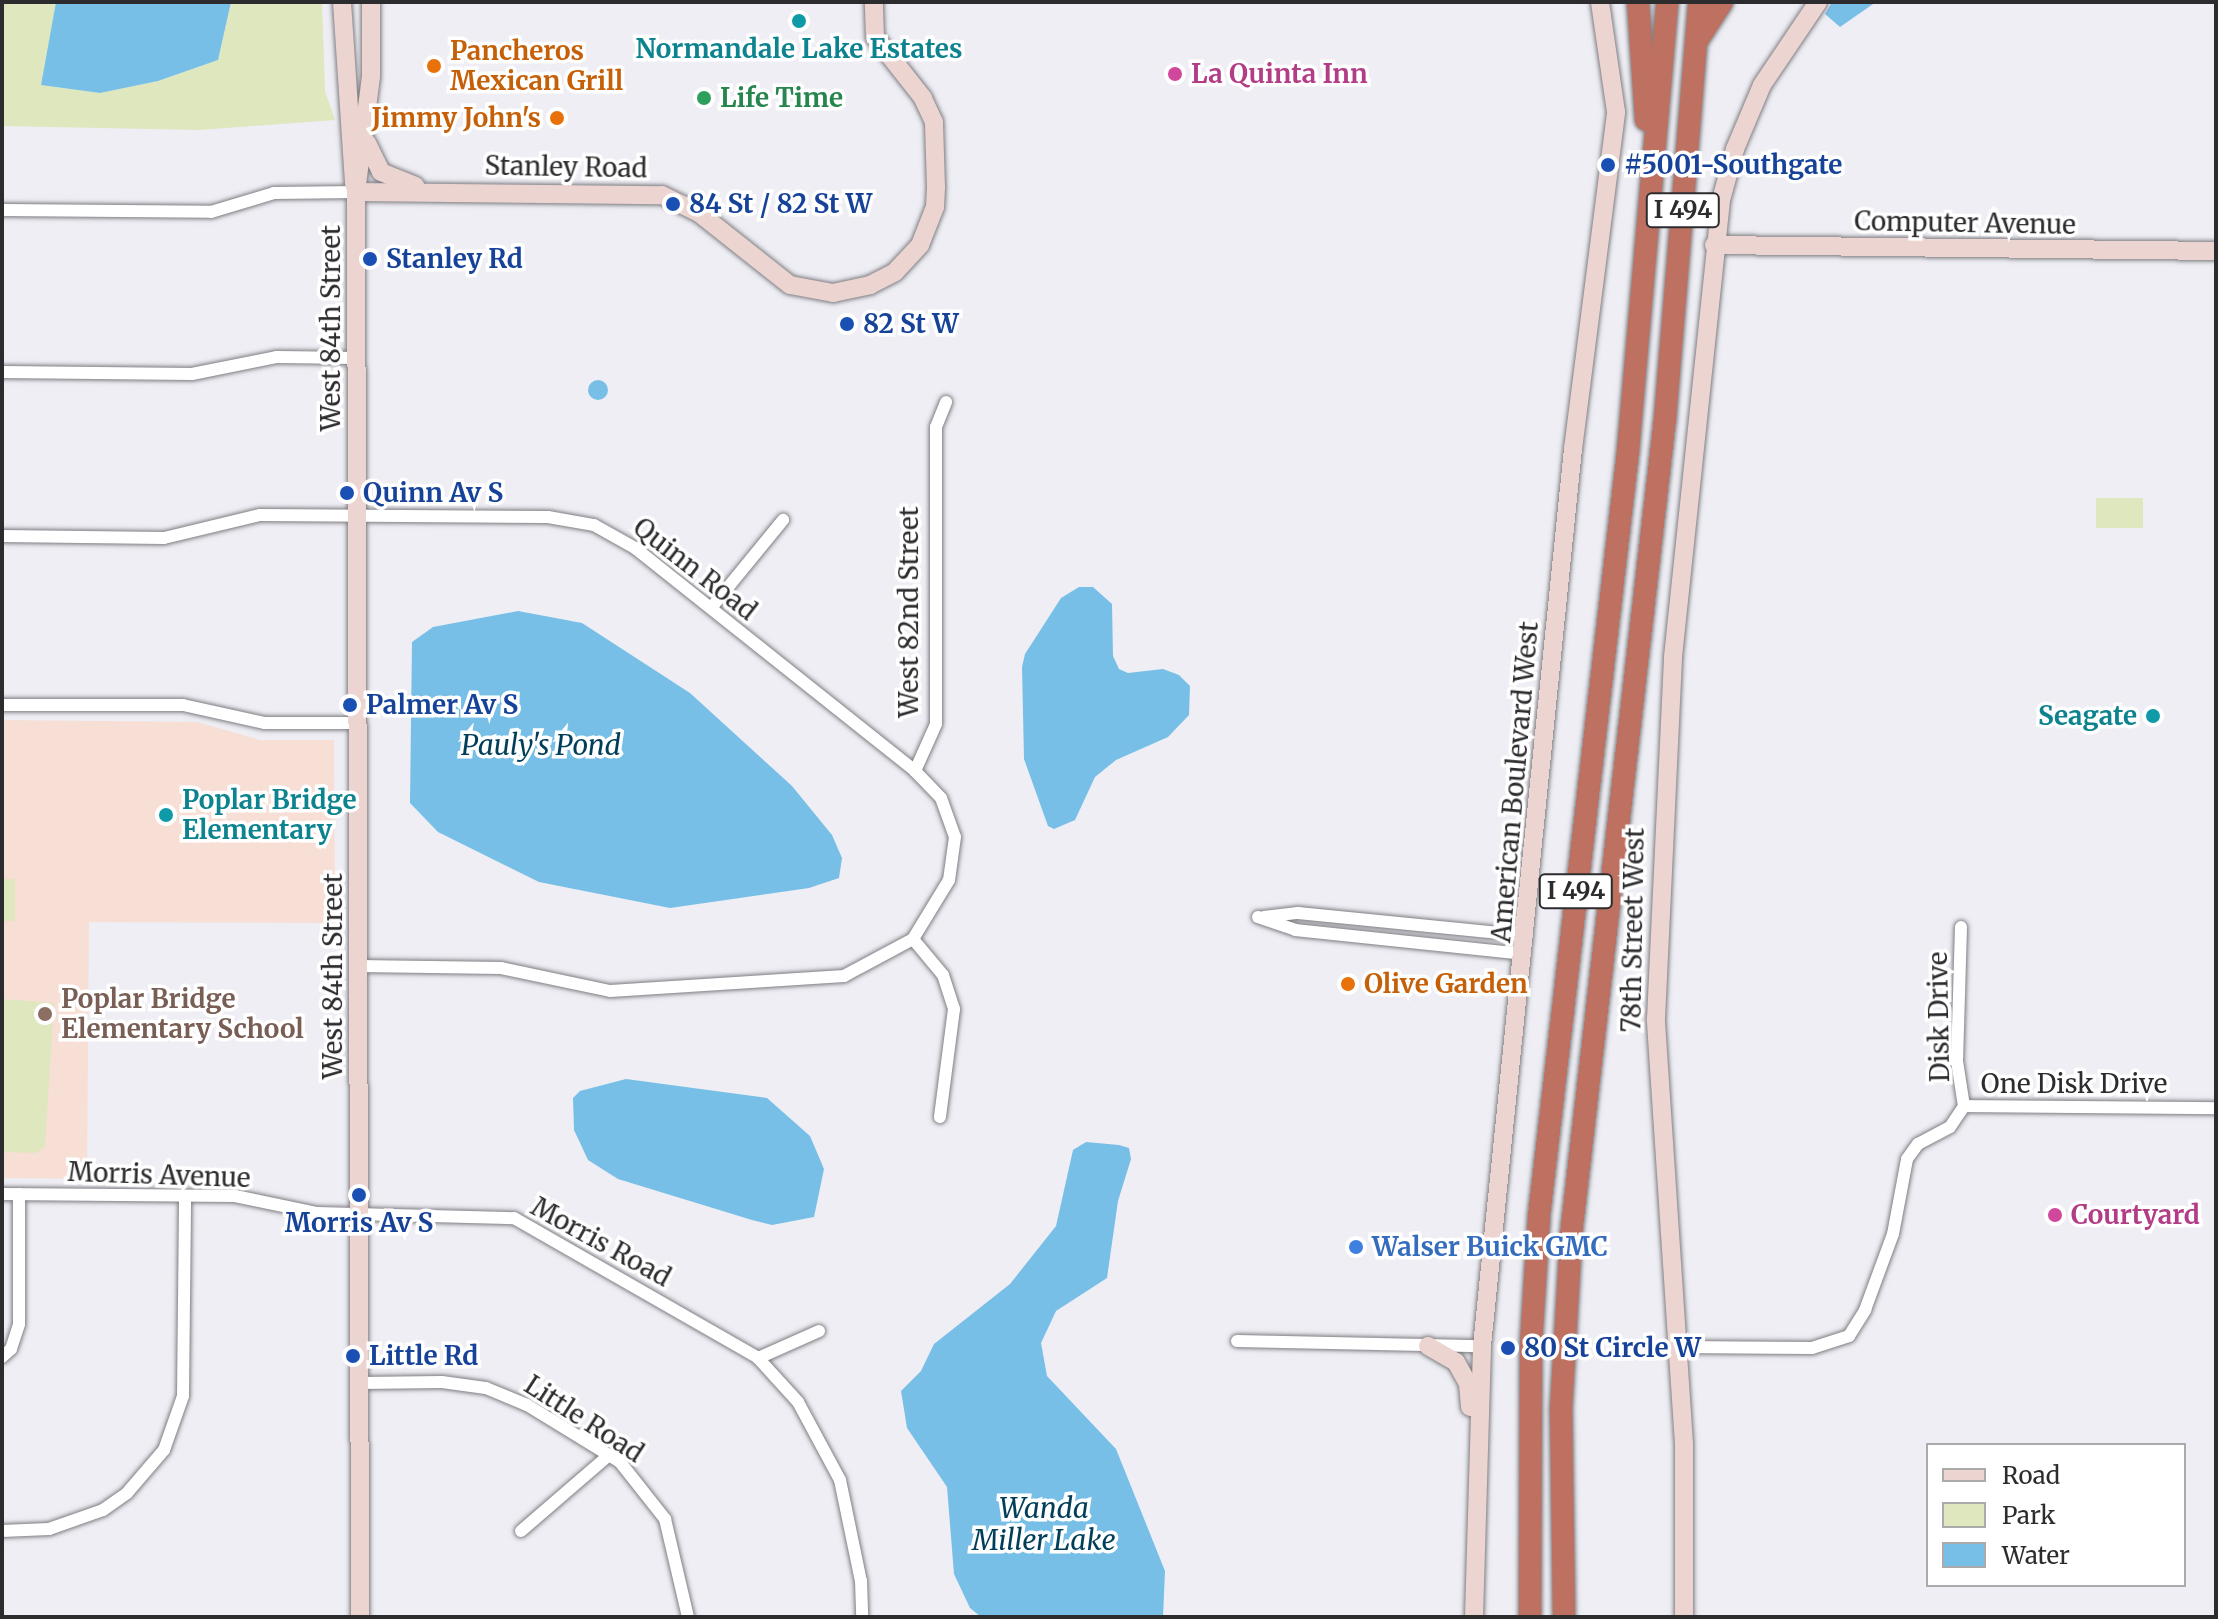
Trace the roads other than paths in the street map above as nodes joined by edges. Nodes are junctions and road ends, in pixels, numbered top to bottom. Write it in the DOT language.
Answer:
graph roads {
  1 [pos="342,2"];
  2 [pos="371,2"];
  3 [pos="874,2"];
  4 [pos="1600,2"];
  5 [pos="1638,2"];
  6 [pos="1667,2"];
  7 [pos="1699,2"];
  8 [pos="1722,2"];
  9 [pos="1818,2"];
  10 [pos="1696,43"];
  11 [pos="366,140"];
  12 [pos="1655,167"];
  13 [pos="431,191"];
  14 [pos="356,192"];
  15 [pos="2,210"];
  16 [pos="1714,245"];
  17 [pos="2216,251"];
  18 [pos="357,358"];
  19 [pos="2,372"];
  20 [pos="946,402"];
  21 [pos="357,516"];
  22 [pos="783,520"];
  23 [pos="2,536"];
  24 [pos="711,608"];
  25 [pos="2,705"];
  26 [pos="358,723"];
  27 [pos="915,771"];
  28 [pos="1961,927"];
  29 [pos="913,939"];
  30 [pos="1526,945"];
  31 [pos="358,966"];
  32 [pos="1964,1106"];
  33 [pos="2216,1108"];
  34 [pos="940,1117"];
  35 [pos="2,1194"];
  36 [pos="19,1194"];
  37 [pos="185,1196"];
  38 [pos="360,1215"];
  39 [pos="819,1331"];
  40 [pos="1237,1341"];
  41 [pos="1428,1346"];
  42 [pos="1482,1346"];
  43 [pos="1678,1347"];
  44 [pos="2,1357"];
  45 [pos="758,1358"];
  46 [pos="360,1383"];
  47 [pos="609,1455"];
  48 [pos="1475,1485"];
  49 [pos="2,1531"];
  50 [pos="521,1531"];
  51 [pos="360,1617"];
  52 [pos="688,1617"];
  53 [pos="862,1617"];
  54 [pos="1474,1617"];
  55 [pos="1530,1617"];
  56 [pos="1564,1617"];
  57 [pos="1684,1617"];
  1 -- 14 [label="street, West 84th Street"];
  2 -- 11 [label="street, West 84th Street"];
  3 -- 13 [label="street, Stanley Road"];
  4 -- 30 [label="street, American Boulevard West"];
  5 -- 12 [label="highway"];
  6 -- 12 [label="highway, I 494"];
  7 -- 10 [label="highway, I 494"];
  8 -- 10 [label="highway"];
  9 -- 16 [label="street, 78th Street West"];
  10 -- 56 [label="highway, I 494"];
  11 -- 13 [label="street"];
  11 -- 14 [label="street, West 84th Street"];
  12 -- 55 [label="highway, I 494"];
  13 -- 14 [label="street, Stanley Road"];
  14 -- 15 [label="street"];
  14 -- 18 [label="street, West 84th Street"];
  16 -- 17 [label="street, Computer Avenue"];
  16 -- 43 [label="street, 78th Street West"];
  18 -- 19 [label="street"];
  18 -- 21 [label="street, West 84th Street"];
  20 -- 27 [label="street, West 82nd Street"];
  21 -- 23 [label="street, Quinn Road"];
  21 -- 24 [label="street, Quinn Road"];
  21 -- 26 [label="street, West 84th Street"];
  22 -- 24 [label="street"];
  24 -- 27 [label="street, Quinn Road"];
  25 -- 26 [label="street"];
  26 -- 31 [label="street, West 84th Street"];
  27 -- 29 [label="street"];
  28 -- 32 [label="street, Disk Drive"];
  29 -- 31 [label="street"];
  29 -- 34 [label="street"];
  30 -- 30 [label="street"];
  30 -- 42 [label="street, American Boulevard West"];
  31 -- 38 [label="street, West 84th Street"];
  32 -- 33 [label="street, One Disk Drive"];
  32 -- 43 [label="street, One Disk Drive"];
  35 -- 36 [label="street, Morris Avenue"];
  36 -- 37 [label="street, Morris Avenue"];
  36 -- 44 [label="street"];
  37 -- 38 [label="street, Morris Avenue"];
  37 -- 49 [label="street"];
  38 -- 45 [label="street, Morris Road"];
  38 -- 46 [label="street, West 84th Street"];
  39 -- 45 [label="street"];
  40 -- 41 [label="street"];
  41 -- 42 [label="street"];
  41 -- 48 [label="street"];
  42 -- 48 [label="street, American Boulevard West"];
  43 -- 57 [label="street, 78th Street West"];
  45 -- 53 [label="street"];
  46 -- 47 [label="street, Little Road"];
  46 -- 51 [label="street, West 84th Street"];
  47 -- 50 [label="street"];
  47 -- 52 [label="street, Little Road"];
  48 -- 54 [label="street, American Boulevard West"];
}
